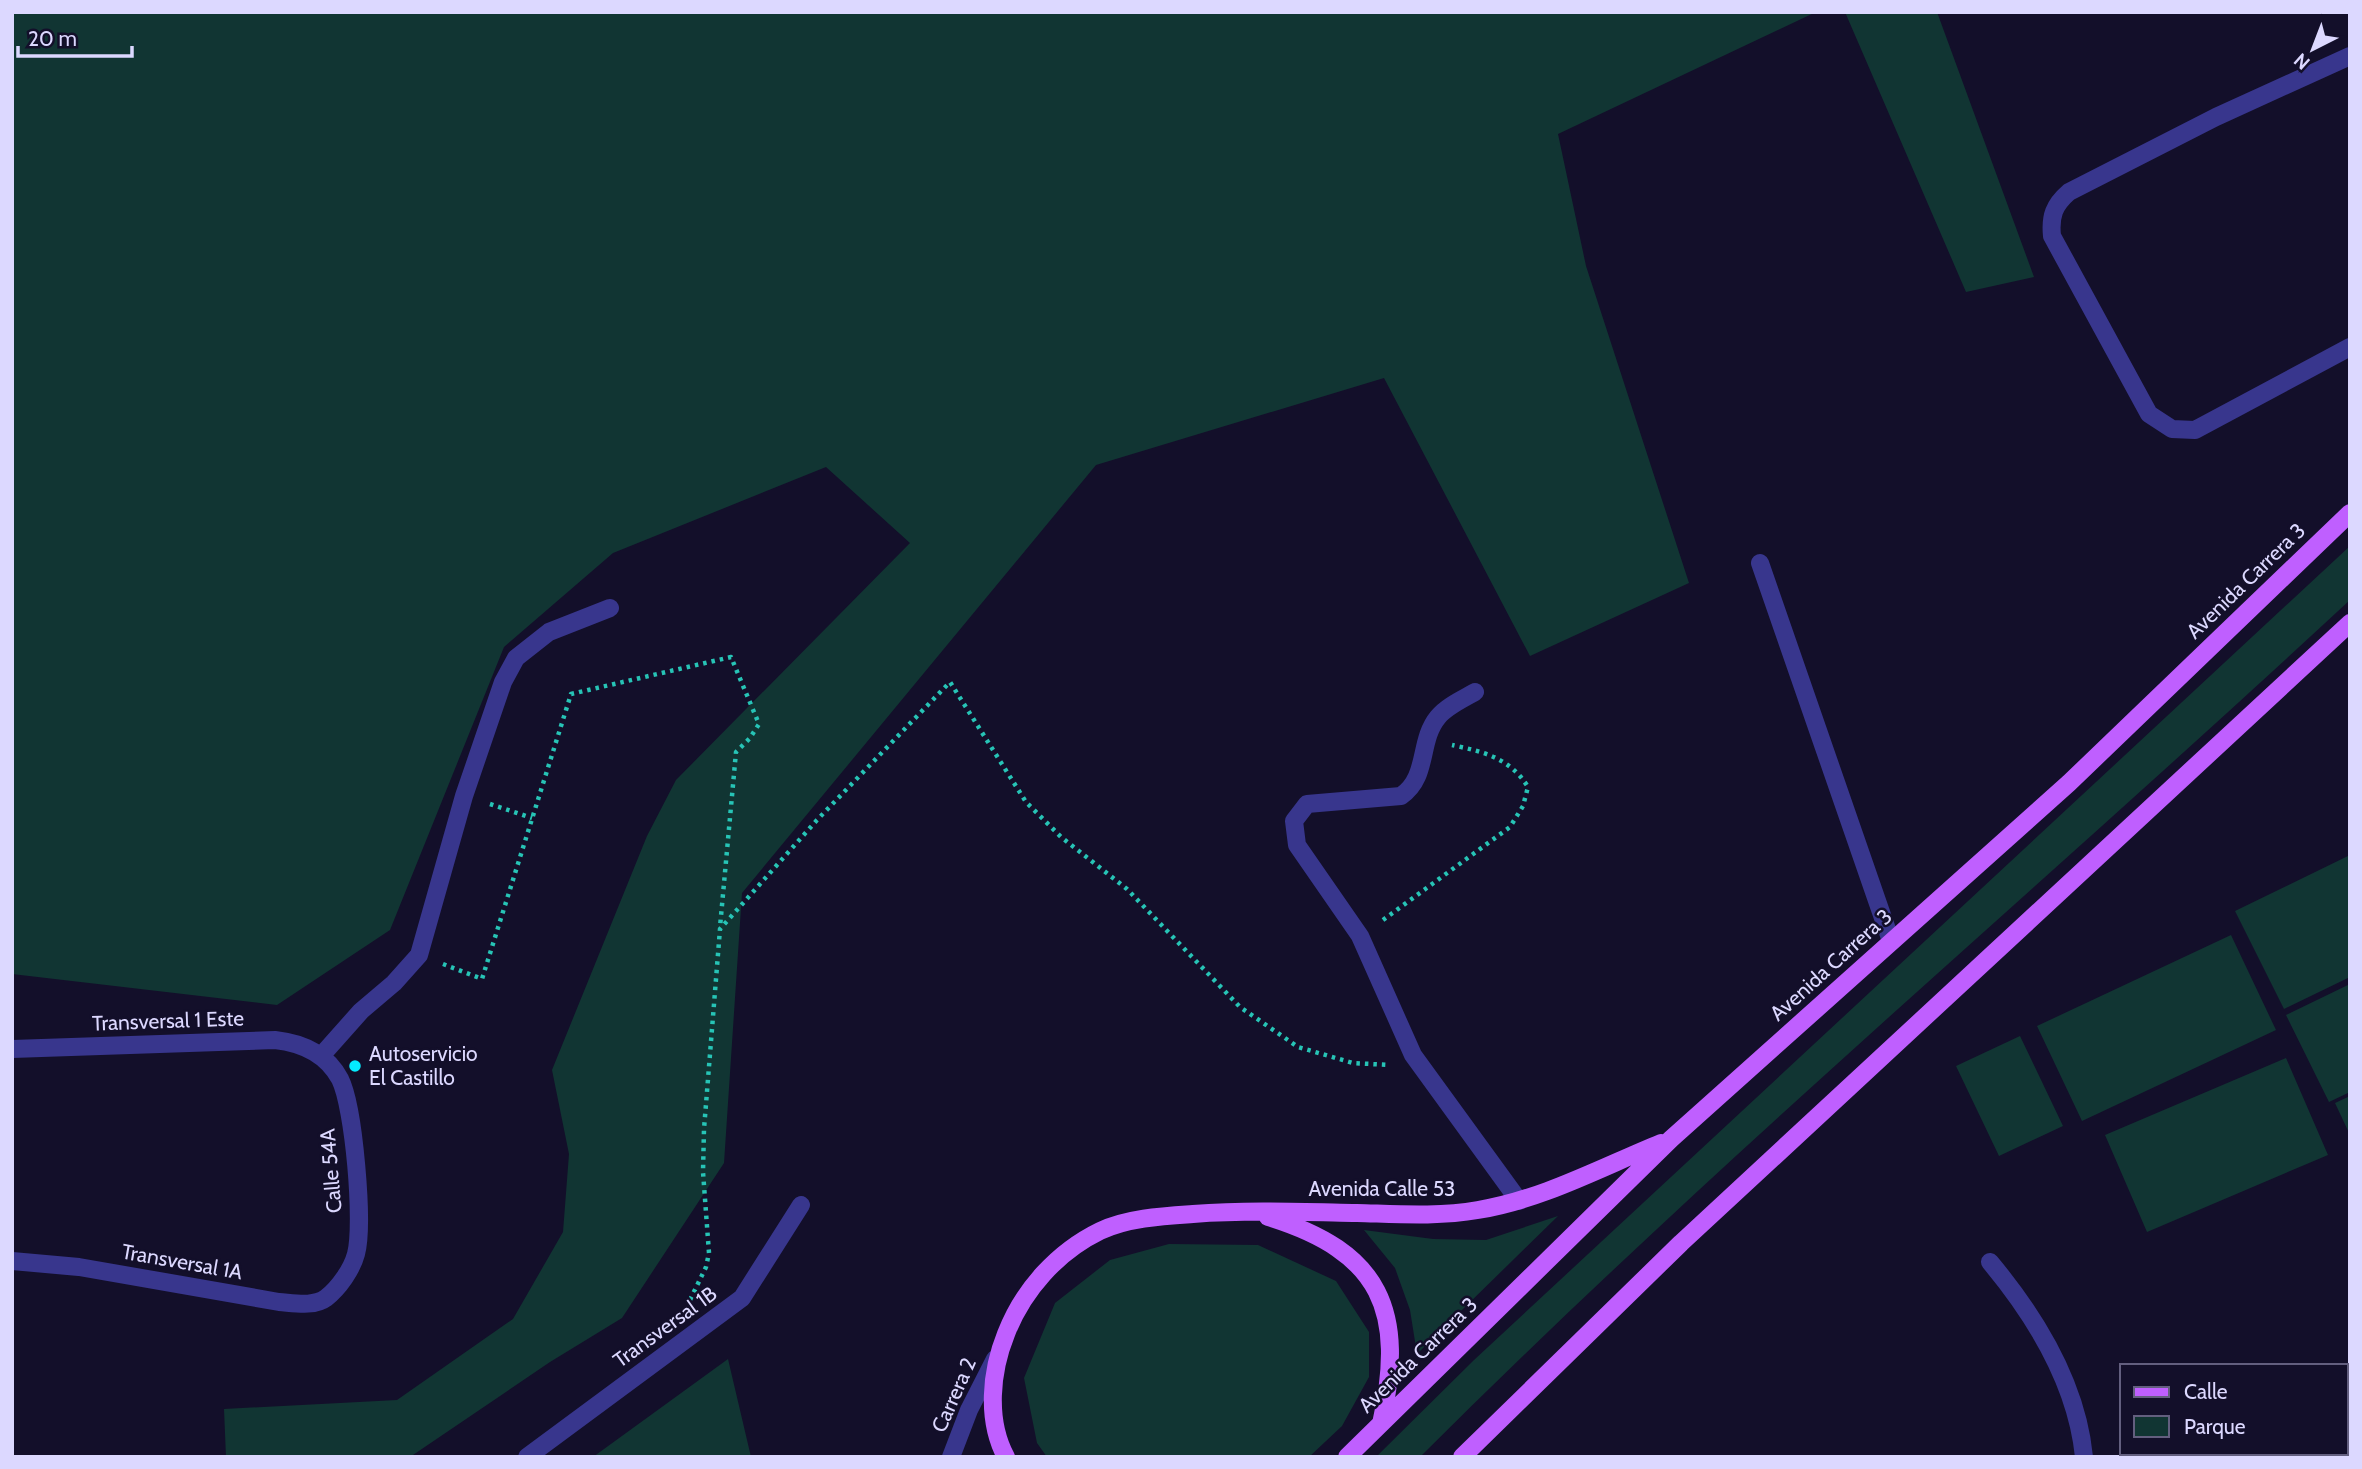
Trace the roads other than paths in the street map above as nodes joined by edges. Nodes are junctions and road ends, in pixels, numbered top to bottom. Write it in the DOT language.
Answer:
graph roads {
  1 [pos="2350,57"];
  2 [pos="2350,347"];
  3 [pos="2350,513"];
  4 [pos="1760,564"];
  5 [pos="610,608"];
  6 [pos="2350,623"];
  7 [pos="1475,692"];
  8 [pos="1891,942"];
  9 [pos="12,1049"];
  10 [pos="321,1056"];
  11 [pos="1671,1139"];
  12 [pos="1519,1201"];
  13 [pos="801,1205"];
  14 [pos="1248,1210"];
  15 [pos="12,1261"];
  16 [pos="1990,1262"];
  17 [pos="338,1285"];
  18 [pos="998,1353"];
  19 [pos="1381,1424"];
  20 [pos="527,1457"];
  21 [pos="951,1457"];
  22 [pos="1006,1457"];
  23 [pos="1348,1457"];
  24 [pos="1462,1457"];
  25 [pos="2084,1457"];
  1 -- 2 [label="street"];
  3 -- 8 [label="main road, Avenida Carrera 3"];
  4 -- 8 [label="street"];
  5 -- 10 [label="street"];
  6 -- 24 [label="main road"];
  7 -- 12 [label="street"];
  8 -- 11 [label="main road, Avenida Carrera 3"];
  9 -- 10 [label="street, Transversal 1 Este"];
  10 -- 17 [label="street, Calle 54A"];
  11 -- 12 [label="main road, Avenida Calle 53"];
  11 -- 19 [label="main road, Avenida Carrera 3"];
  12 -- 14 [label="main road, Avenida Calle 53"];
  13 -- 20 [label="street, Transversal 1B"];
  14 -- 18 [label="main road, Avenida Calle 53"];
  14 -- 19 [label="main road, Avenida Calle 53"];
  15 -- 17 [label="street, Transversal 1A"];
  16 -- 25 [label="street"];
  18 -- 21 [label="street, Carrera 2"];
  18 -- 22 [label="main road, Avenida Calle 53"];
  19 -- 23 [label="main road, Avenida Carrera 3"];
}
